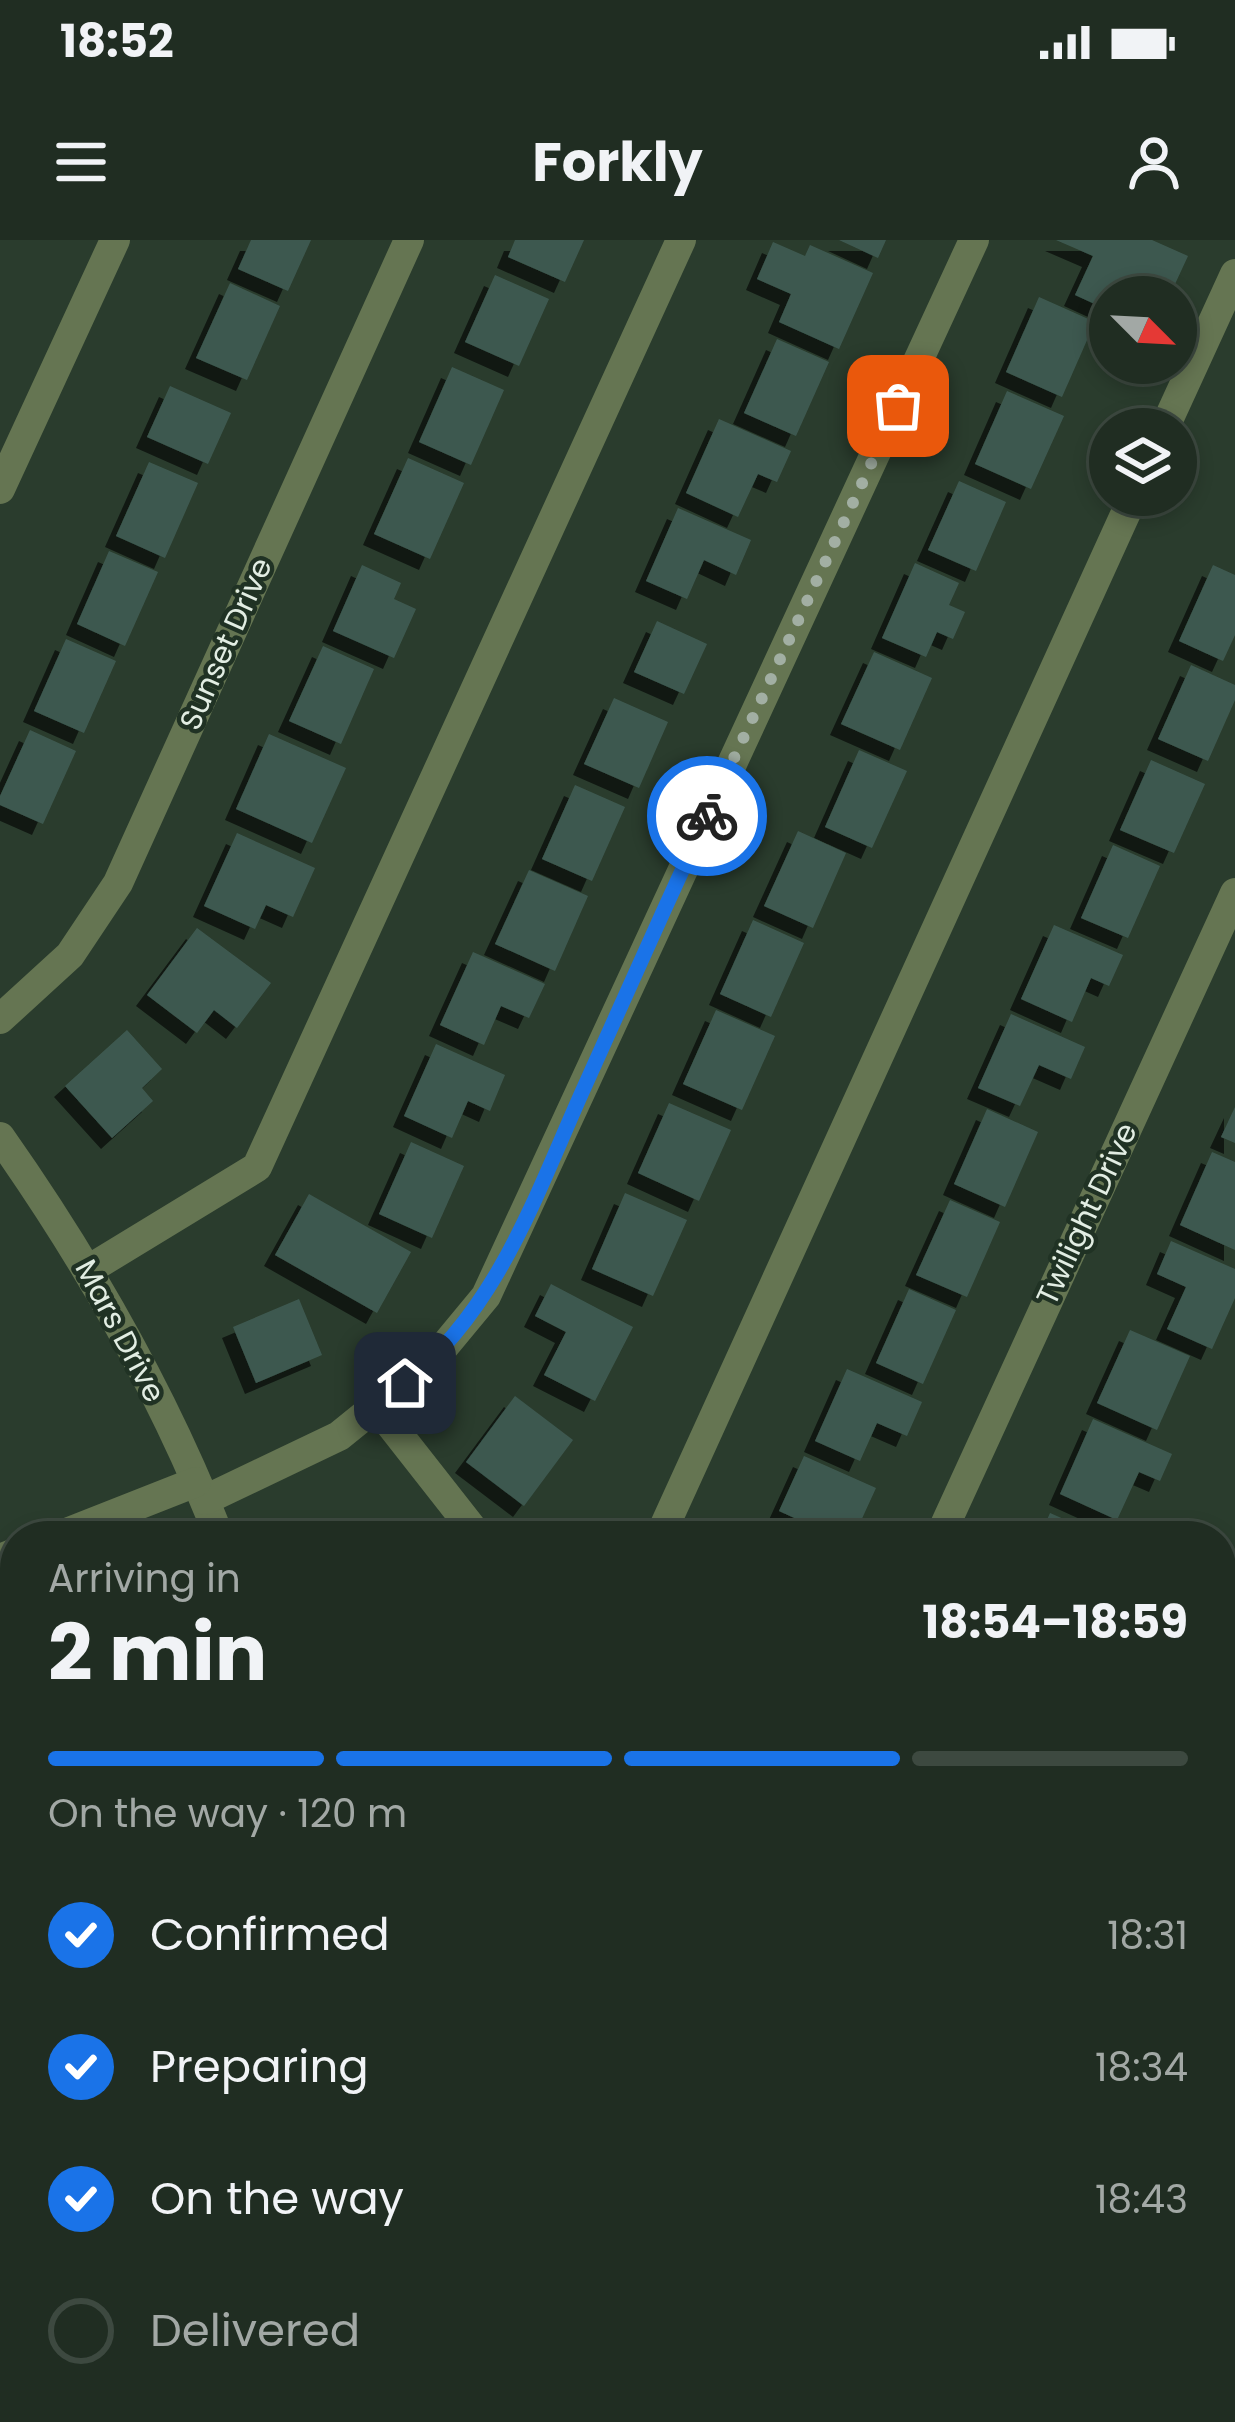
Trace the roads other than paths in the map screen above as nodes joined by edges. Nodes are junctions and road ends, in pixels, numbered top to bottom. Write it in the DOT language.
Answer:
graph roads {
  1 [pos="115,240"];
  2 [pos="410,240"];
  3 [pos="681,240"];
  4 [pos="974,240"];
  5 [pos="1235,274"];
  6 [pos="1174,408"];
  7 [pos="0,489"];
  8 [pos="1124,516"];
  9 [pos="1235,893"];
  10 [pos="0,1019"];
  11 [pos="0,1137"];
  12 [pos="88,1270"];
  13 [pos="376,1406"];
  14 [pos="200,1491"];
  15 [pos="106,1521"];
  16 [pos="212,1521"];
  17 [pos="466,1521"];
  18 [pos="667,1521"];
  19 [pos="947,1521"];
  1 -- 7 [label="street"];
  2 -- 10 [label="street, Sunset Drive"];
  3 -- 12 [label="street"];
  4 -- 13 [label="street"];
  5 -- 6 [label="street"];
  8 -- 18 [label="street"];
  9 -- 19 [label="street, Twilight Drive"];
  11 -- 12 [label="street, Mars Drive"];
  12 -- 14 [label="street, Mars Drive"];
  13 -- 14 [label="street"];
  13 -- 17 [label="street"];
  14 -- 15 [label="street"];
  14 -- 16 [label="street, Mars Drive"];
}
